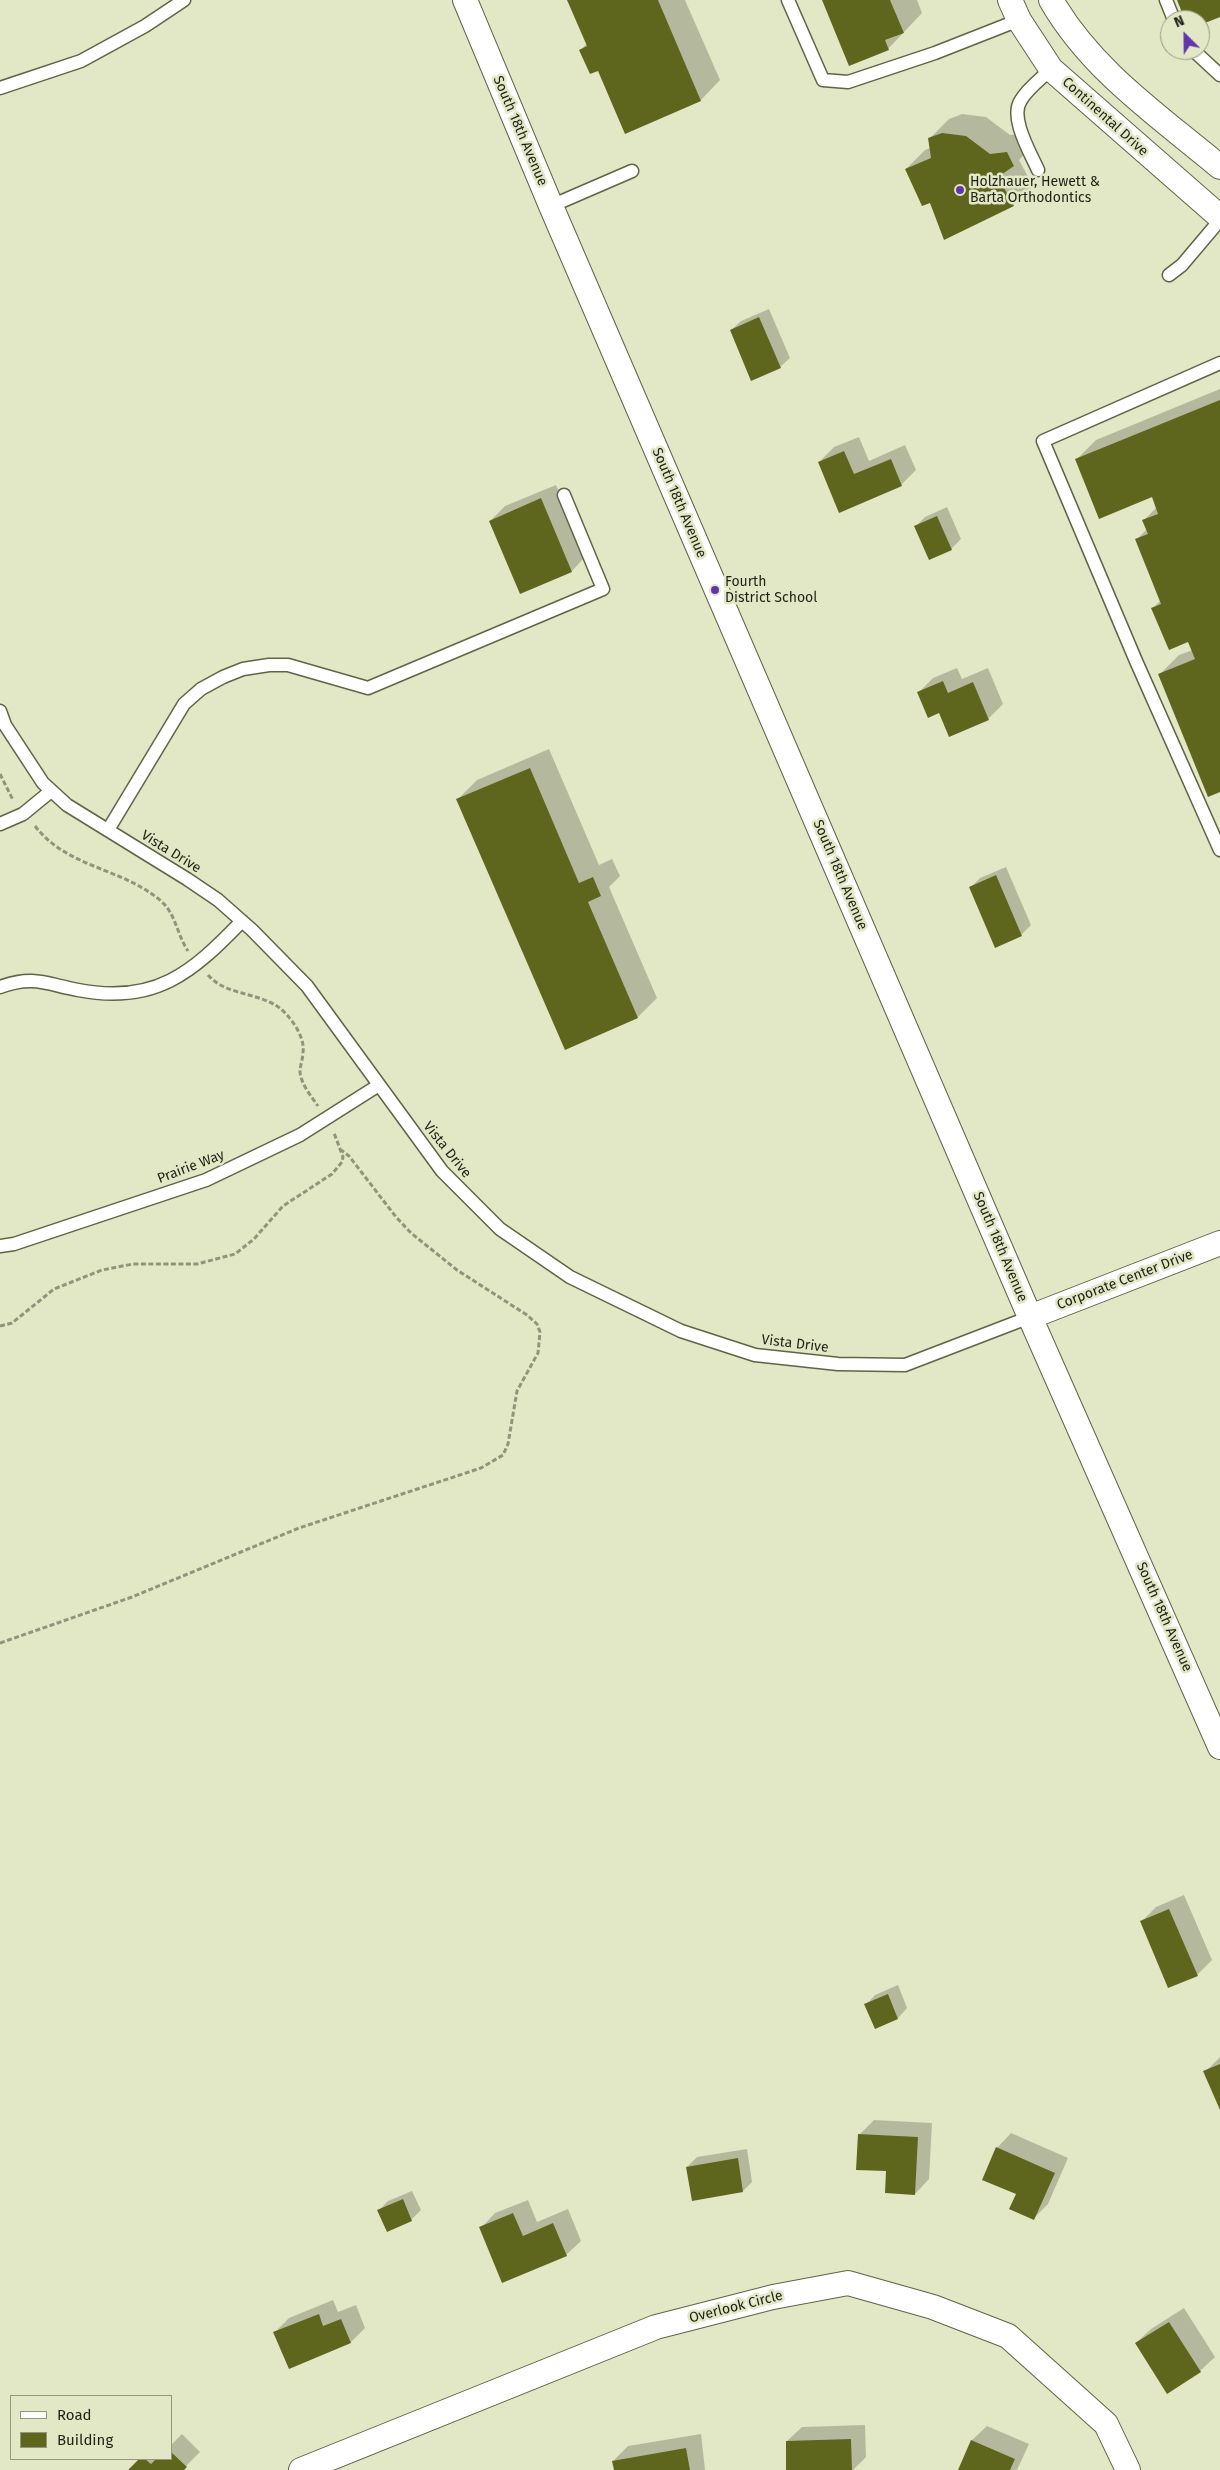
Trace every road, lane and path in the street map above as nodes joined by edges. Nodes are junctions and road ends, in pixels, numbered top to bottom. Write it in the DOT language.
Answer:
graph roads {
  1 [pos="184,0"];
  2 [pos="465,0"];
  3 [pos="788,0"];
  4 [pos="1051,0"];
  5 [pos="1015,10"];
  6 [pos="1204,60"];
  7 [pos="1051,69"];
  8 [pos="1220,75"];
  9 [pos="0,88"];
  10 [pos="1220,167"];
  11 [pos="1038,170"];
  12 [pos="632,171"];
  13 [pos="552,206"];
  14 [pos="1220,218"];
  15 [pos="1169,275"];
  16 [pos="1220,363"];
  17 [pos="564,495"];
  18 [pos="0,710"];
  19 [pos="0,774"];
  20 [pos="51,791"];
  21 [pos="24,814"];
  22 [pos="0,824"];
  23 [pos="108,830"];
  24 [pos="1220,850"];
  25 [pos="242,921"];
  26 [pos="197,964"];
  27 [pos="0,987"];
  28 [pos="379,1085"];
  29 [pos="326,1119"];
  30 [pos="341,1150"];
  31 [pos="1220,1243"];
  32 [pos="0,1246"];
  33 [pos="1030,1317"];
  34 [pos="0,1326"];
  35 [pos="0,1643"];
  36 [pos="1220,1747"];
  37 [pos="300,2470"];
  38 [pos="1128,2470"];
  1 -- 9 [label="lane"];
  2 -- 13 [label="street, South 18th Avenue"];
  3 -- 5 [label="lane"];
  4 -- 10 [label="street"];
  5 -- 7 [label="street, Continental Drive"];
  6 -- 8 [label="lane"];
  7 -- 11 [label="lane"];
  7 -- 14 [label="street, Continental Drive"];
  12 -- 13 [label="lane"];
  13 -- 33 [label="street, South 18th Avenue"];
  14 -- 15 [label="lane"];
  16 -- 24 [label="lane"];
  17 -- 23 [label="lane"];
  18 -- 20 [label="lane, Vista Drive"];
  19 -- 21 [label="path"];
  20 -- 21 [label="lane"];
  20 -- 23 [label="lane, Vista Drive"];
  21 -- 22 [label="lane"];
  21 -- 26 [label="path"];
  23 -- 25 [label="lane, Vista Drive"];
  25 -- 26 [label="lane"];
  25 -- 28 [label="lane, Vista Drive"];
  26 -- 27 [label="lane"];
  26 -- 29 [label="path"];
  28 -- 29 [label="lane, Prairie Way"];
  28 -- 33 [label="lane, Vista Drive"];
  29 -- 30 [label="path"];
  29 -- 32 [label="lane, Prairie Way"];
  30 -- 34 [label="path"];
  30 -- 35 [label="path"];
  31 -- 33 [label="street, Corporate Center Drive"];
  33 -- 36 [label="street, South 18th Avenue"];
  37 -- 38 [label="street, Overlook Circle"];
}
